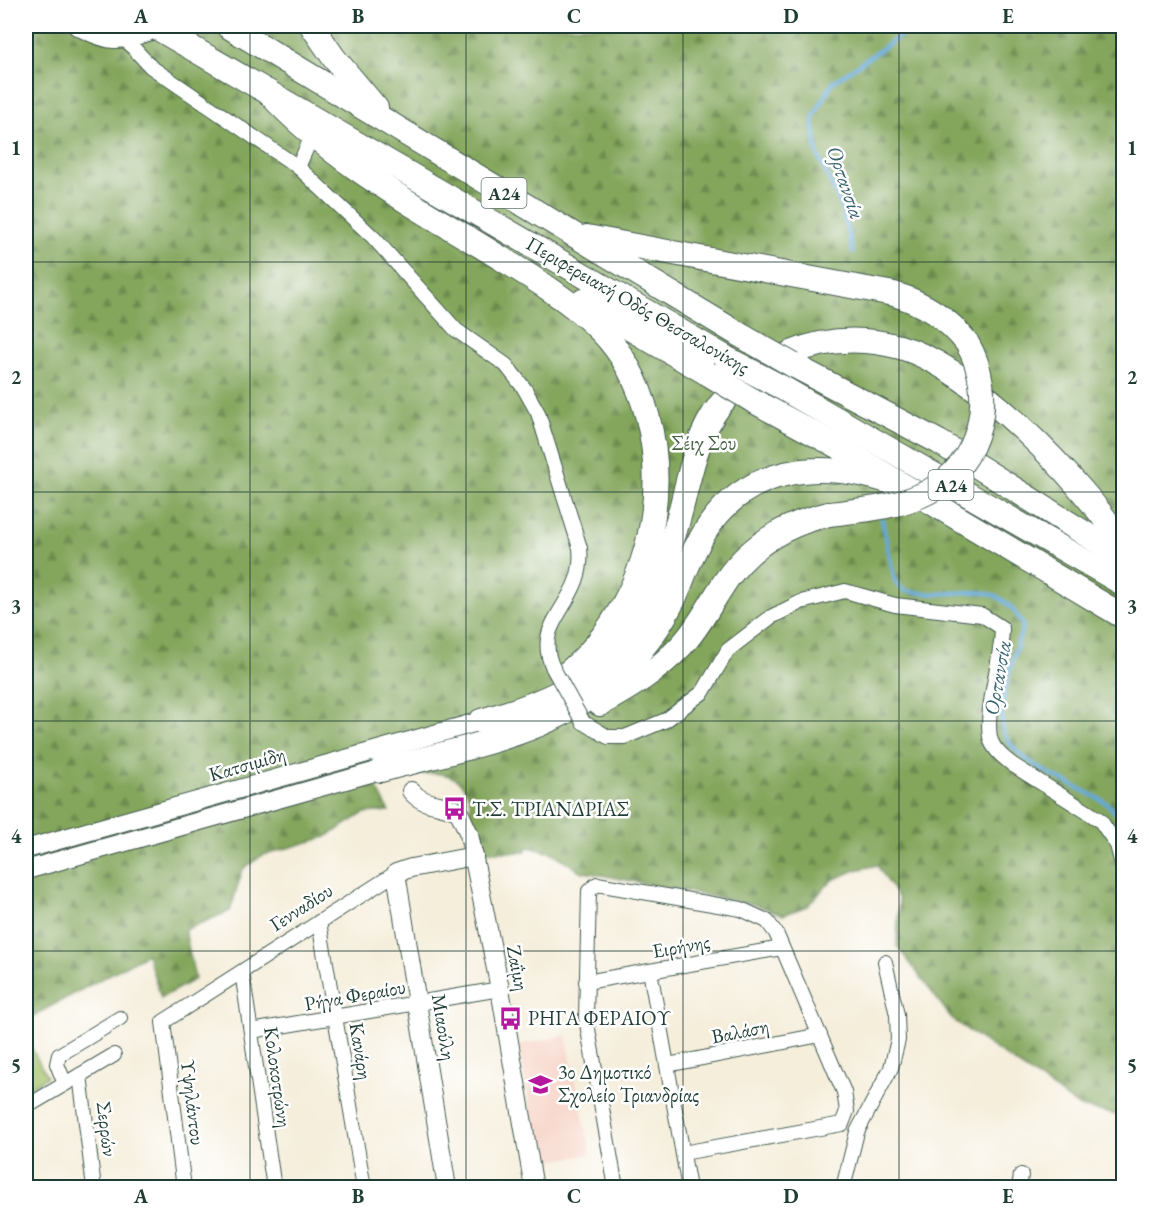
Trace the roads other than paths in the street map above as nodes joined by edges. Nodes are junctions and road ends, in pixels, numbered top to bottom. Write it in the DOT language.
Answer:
graph roads {
  1 [pos="77,26"];
  2 [pos="228,26"];
  3 [pos="312,26"];
  4 [pos="151,29"];
  5 [pos="126,39"];
  6 [pos="268,92"];
  7 [pos="389,123"];
  8 [pos="312,136"];
  9 [pos="298,167"];
  10 [pos="568,233"];
  11 [pos="532,277"];
  12 [pos="897,484"];
  13 [pos="1124,546"];
  14 [pos="1124,558"];
  15 [pos="1124,584"];
  16 [pos="1124,617"];
  17 [pos="481,721"];
  18 [pos="501,737"];
  19 [pos="381,770"];
  20 [pos="411,791"];
  21 [pos="26,849"];
  22 [pos="474,856"];
  23 [pos="26,870"];
  24 [pos="1124,872"];
  25 [pos="396,873"];
  26 [pos="319,922"];
  27 [pos="783,948"];
  28 [pos="885,962"];
  29 [pos="650,971"];
  30 [pos="242,972"];
  31 [pos="586,982"];
  32 [pos="500,989"];
  33 [pos="418,1004"];
  34 [pos="120,1018"];
  35 [pos="336,1018"];
  36 [pos="163,1022"];
  37 [pos="251,1031"];
  38 [pos="820,1035"];
  39 [pos="114,1055"];
  40 [pos="667,1065"];
  41 [pos="80,1075"];
  42 [pos="65,1084"];
  43 [pos="26,1107"];
  44 [pos="683,1153"];
  45 [pos="94,1188"];
  46 [pos="184,1188"];
  47 [pos="274,1188"];
  48 [pos="364,1188"];
  49 [pos="447,1188"];
  50 [pos="534,1188"];
  51 [pos="616,1188"];
  52 [pos="689,1188"];
  53 [pos="843,1188"];
  1 -- 5 [label="main road"];
  2 -- 7 [label="highway, Περιφερειακή Οδός Θεσσαλονίκης / Α24"];
  3 -- 7 [label="highway"];
  4 -- 5 [label="main road"];
  4 -- 6 [label="highway, Περιφερειακή Οδός Θεσσαλονίκης / Α24"];
  5 -- 9 [label="street"];
  6 -- 8 [label="highway"];
  6 -- 15 [label="highway, Περιφερειακή Οδός Θεσσαλονίκης / Α24, bridge"];
  7 -- 10 [label="highway, Περιφερειακή Οδός Θεσσαλονίκης / Α24"];
  8 -- 9 [label="street"];
  8 -- 11 [label="highway"];
  9 -- 24 [label="street, bridge"];
  10 -- 14 [label="highway, Περιφερειακή Οδός Θεσσαλονίκης / Α24, bridge"];
  10 -- 18 [label="highway, bridge"];
  11 -- 12 [label="highway, bridge"];
  11 -- 17 [label="highway"];
  12 -- 16 [label="highway"];
  12 -- 18 [label="highway"];
  13 -- 17 [label="highway"];
  17 -- 21 [label="main road, Κατσιμίδη"];
  18 -- 19 [label="highway"];
  19 -- 23 [label="main road"];
  20 -- 22 [label="main road, Ζαΐμη"];
  22 -- 25 [label="main road, Γενναδίου"];
  22 -- 32 [label="main road, Ζαΐμη"];
  25 -- 26 [label="street, Γενναδίου"];
  25 -- 33 [label="main road, Μιαούλη"];
  26 -- 30 [label="street, Γενναδίου"];
  26 -- 35 [label="street, Κανάρη"];
  27 -- 29 [label="street, Ειρήνης"];
  27 -- 31 [label="street"];
  27 -- 38 [label="street"];
  28 -- 53 [label="street"];
  29 -- 31 [label="street, Ειρήνης"];
  29 -- 40 [label="street"];
  30 -- 36 [label="street, Γενναδίου"];
  30 -- 37 [label="street, Κολοκοτρώνη"];
  31 -- 51 [label="street"];
  32 -- 33 [label="street, Ρήγα Φεραίου"];
  32 -- 50 [label="main road, Ζαΐμη"];
  33 -- 35 [label="street, Ρήγα Φεραίου"];
  33 -- 49 [label="main road, Μιαούλη"];
  34 -- 42 [label="street"];
  35 -- 37 [label="street, Ρήγα Φεραίου"];
  35 -- 48 [label="street, Κανάρη"];
  36 -- 46 [label="street, Υψηλάντου"];
  37 -- 47 [label="street, Κολοκοτρώνη"];
  38 -- 40 [label="street, Βαλάση"];
  38 -- 44 [label="street"];
  39 -- 41 [label="street"];
  40 -- 44 [label="street"];
  41 -- 42 [label="street"];
  41 -- 45 [label="street, Σερρών"];
  42 -- 43 [label="street"];
  44 -- 52 [label="street"];
}
